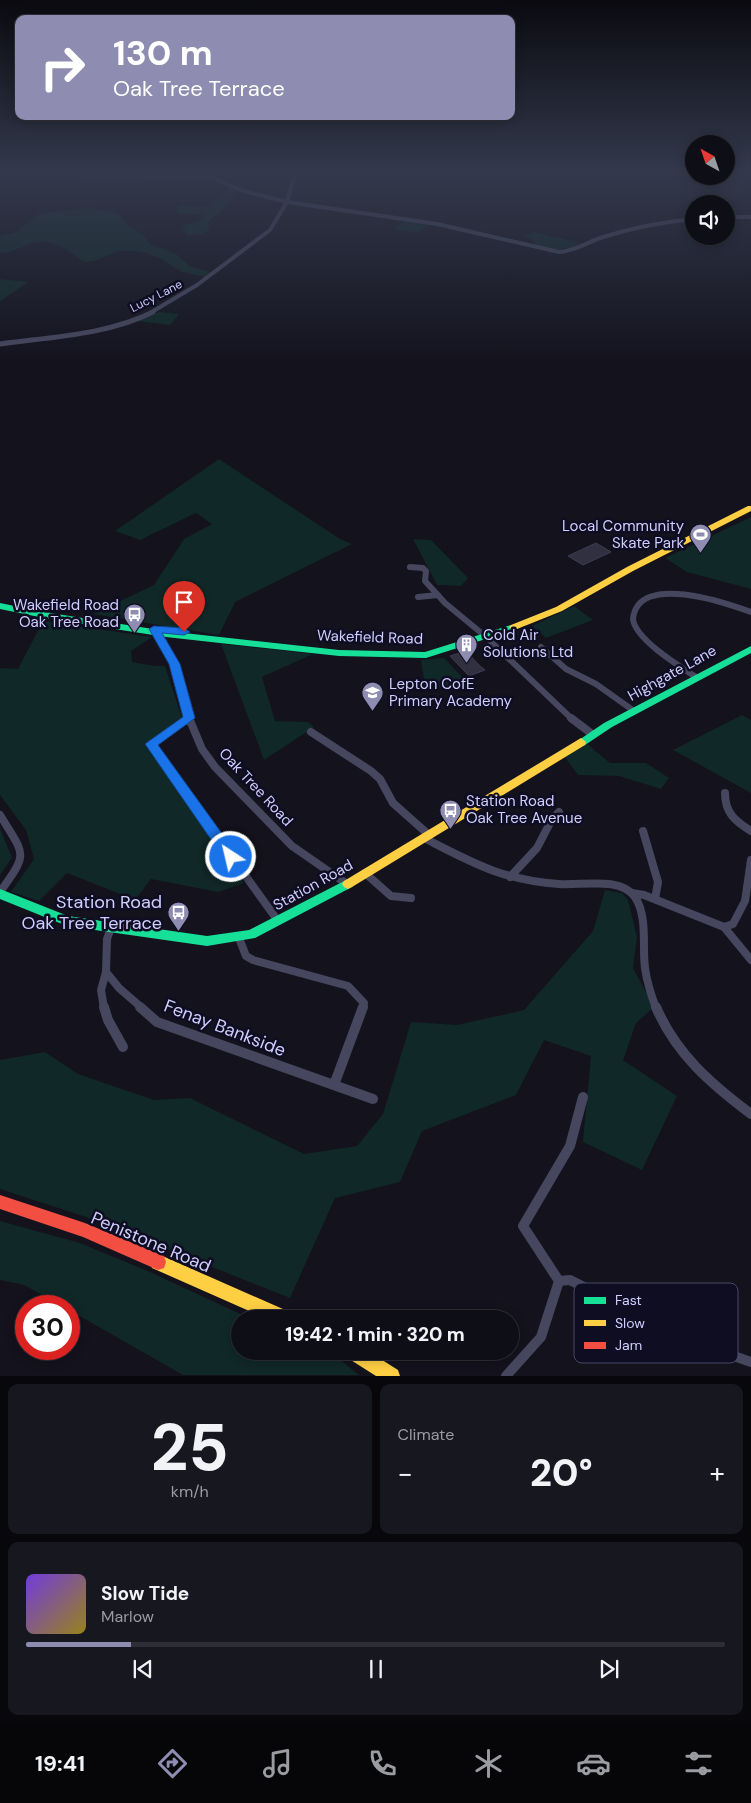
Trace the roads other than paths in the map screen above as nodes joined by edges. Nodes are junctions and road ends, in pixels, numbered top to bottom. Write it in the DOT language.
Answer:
graph roads {
  1 [pos="261,236"];
  2 [pos="489,236"];
  3 [pos="606,236"];
  4 [pos="0,344"];
  5 [pos="751,508"];
  6 [pos="410,567"];
  7 [pos="438,595"];
  8 [pos="418,597"];
  9 [pos="0,606"];
  10 [pos="751,612"];
  11 [pos="155,630"];
  12 [pos="486,638"];
  13 [pos="541,647"];
  14 [pos="751,649"];
  15 [pos="696,677"];
  16 [pos="634,711"];
  17 [pos="189,718"];
  18 [pos="608,725"];
  19 [pos="311,732"];
  20 [pos="592,734"];
  21 [pos="725,793"];
  22 [pos="558,812"];
  23 [pos="0,814"];
  24 [pos="643,831"];
  25 [pos="751,831"];
  26 [pos="426,836"];
  27 [pos="751,860"];
  28 [pos="365,873"];
  29 [pos="510,876"];
  30 [pos="347,884"];
  31 [pos="0,893"];
  32 [pos="632,893"];
  33 [pos="411,898"];
  34 [pos="655,899"];
  35 [pos="748,903"];
  36 [pos="278,921"];
  37 [pos="724,926"];
  38 [pos="111,928"];
  39 [pos="239,938"];
  40 [pos="751,960"];
  41 [pos="106,972"];
  42 [pos="122,1046"];
  43 [pos="334,1085"];
  44 [pos="584,1096"];
  45 [pos="373,1099"];
  46 [pos="751,1114"];
  47 [pos="0,1202"];
  48 [pos="559,1281"];
  49 [pos="576,1283"];
  50 [pos="266,1310"];
  51 [pos="738,1357"];
  52 [pos="366,1360"];
  53 [pos="751,1362"];
  54 [pos="392,1376"];
  55 [pos="506,1376"];
  1 -- 4 [label="street, Lucy Lane"];
  2 -- 3 [label="street"];
  5 -- 12 [label="main road, Wakefield Road"];
  6 -- 7 [label="street"];
  7 -- 8 [label="street"];
  7 -- 12 [label="street"];
  9 -- 11 [label="main road, Wakefield Road"];
  10 -- 15 [label="street"];
  11 -- 12 [label="main road, Wakefield Road"];
  11 -- 17 [label="street, Oak Tree Road"];
  12 -- 20 [label="street"];
  13 -- 16 [label="street"];
  14 -- 15 [label="main road, Highgate Lane"];
  15 -- 16 [label="main road, Highgate Lane"];
  16 -- 18 [label="main road, Highgate Lane"];
  17 -- 30 [label="street, Oak Tree Road"];
  17 -- 36 [label="street"];
  18 -- 20 [label="main road, Station Road"];
  19 -- 26 [label="street"];
  20 -- 26 [label="main road, Station Road"];
  21 -- 25 [label="street"];
  22 -- 29 [label="street"];
  23 -- 31 [label="street"];
  24 -- 34 [label="street"];
  26 -- 28 [label="main road, Station Road"];
  26 -- 29 [label="street"];
  27 -- 35 [label="street"];
  28 -- 30 [label="main road, Station Road"];
  28 -- 33 [label="street"];
  29 -- 32 [label="street"];
  30 -- 36 [label="main road, Station Road"];
  31 -- 38 [label="main road, Station Road"];
  32 -- 34 [label="street"];
  32 -- 46 [label="street"];
  34 -- 37 [label="street"];
  35 -- 37 [label="street"];
  36 -- 39 [label="main road, Station Road"];
  37 -- 40 [label="street"];
  38 -- 39 [label="main road, Station Road"];
  38 -- 41 [label="street"];
  39 -- 43 [label="street"];
  41 -- 42 [label="street"];
  41 -- 43 [label="street, Fenay Bankside"];
  43 -- 45 [label="street, Fenay Bankside"];
  44 -- 48 [label="street"];
  47 -- 50 [label="main road, Penistone Road"];
  48 -- 49 [label="street"];
  48 -- 55 [label="street"];
  51 -- 53 [label="street"];
  52 -- 54 [label="main road"];
}
